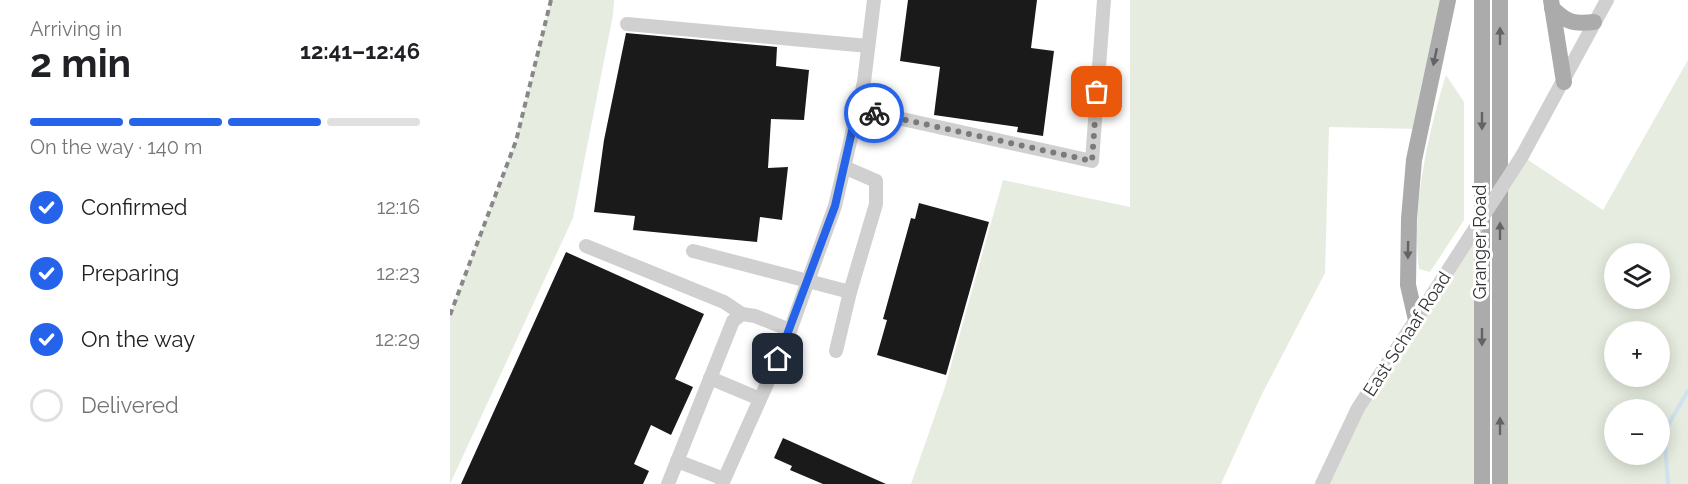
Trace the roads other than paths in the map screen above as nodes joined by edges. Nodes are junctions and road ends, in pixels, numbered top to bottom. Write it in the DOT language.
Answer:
graph roads {
  1 [pos="874,0"];
  2 [pos="1104,0"];
  3 [pos="1448,0"];
  4 [pos="1482,0"];
  5 [pos="1500,0"];
  6 [pos="1607,0"];
  7 [pos="1551,4"];
  8 [pos="1594,21"];
  9 [pos="627,24"];
  10 [pos="868,46"];
  11 [pos="1564,82"];
  12 [pos="857,109"];
  13 [pos="844,167"];
  14 [pos="586,246"];
  15 [pos="693,251"];
  16 [pos="808,281"];
  17 [pos="850,292"];
  18 [pos="742,314"];
  19 [pos="1416,320"];
  20 [pos="790,330"];
  21 [pos="836,351"];
  22 [pos="710,378"];
  23 [pos="760,399"];
  24 [pos="677,461"];
  25 [pos="723,482"];
  26 [pos="668,484"];
  27 [pos="1322,484"];
  28 [pos="1482,484"];
  29 [pos="1500,484"];
  1 -- 10 [label="street"];
  2 -- 12 [label="street"];
  3 -- 19 [label="main road, one-way"];
  4 -- 28 [label="main road, Granger Road, one-way"];
  29 -- 5 [label="main road, Granger Road, one-way"];
  6 -- 8 [label="street, East Schaaf Road"];
  7 -- 8 [label="main road"];
  7 -- 11 [label="main road"];
  8 -- 11 [label="street, East Schaaf Road"];
  9 -- 10 [label="street"];
  10 -- 12 [label="street"];
  11 -- 19 [label="street, East Schaaf Road, bridge"];
  12 -- 13 [label="street"];
  13 -- 16 [label="street"];
  13 -- 17 [label="street"];
  14 -- 18 [label="street"];
  15 -- 16 [label="street"];
  16 -- 17 [label="street"];
  16 -- 20 [label="street"];
  17 -- 21 [label="street"];
  18 -- 20 [label="street"];
  18 -- 22 [label="street"];
  19 -- 27 [label="street, East Schaaf Road"];
  20 -- 23 [label="street"];
  22 -- 23 [label="street"];
  22 -- 24 [label="street"];
  23 -- 25 [label="street"];
  24 -- 25 [label="street"];
  24 -- 26 [label="street"];
}
